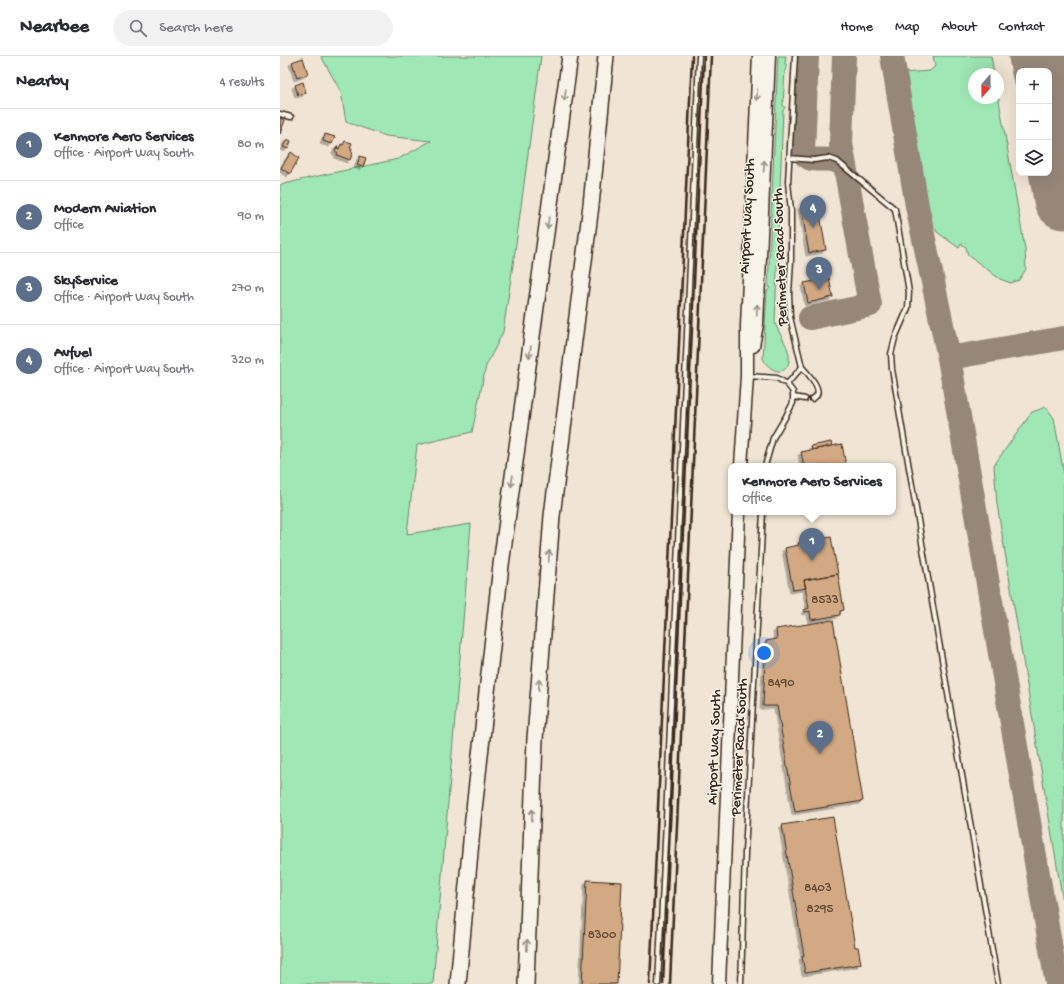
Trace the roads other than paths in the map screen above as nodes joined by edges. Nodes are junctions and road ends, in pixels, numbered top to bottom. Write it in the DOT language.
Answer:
graph roads {
  1 [pos="570,56"];
  2 [pos="606,56"];
  3 [pos="699,56"];
  4 [pos="758,56"];
  5 [pos="769,56"];
  6 [pos="795,56"];
  7 [pos="280,114"];
  8 [pos="291,117"];
  9 [pos="789,158"];
  10 [pos="802,367"];
  11 [pos="747,376"];
  12 [pos="787,384"];
  13 [pos="794,397"];
  14 [pos="805,399"];
  15 [pos="812,399"];
  16 [pos="741,463"];
  17 [pos="766,463"];
  18 [pos="739,515"];
  19 [pos="763,515"];
  20 [pos="458,984"];
  21 [pos="526,984"];
  22 [pos="658,984"];
  23 [pos="719,984"];
  24 [pos="740,984"];
  25 [pos="998,984"];
  1 -- 20 [label="highway, one-way"];
  21 -- 2 [label="highway, one-way"];
  3 -- 22 [label="lane"];
  4 -- 11 [label="main road, Airport Way South, one-way"];
  11 -- 5 [label="main road, Airport Way South, one-way"];
  6 -- 9 [label="lane, Perimeter Road South"];
  7 -- 8 [label="lane"];
  9 -- 10 [label="lane, Perimeter Road South"];
  9 -- 25 [label="lane"];
  10 -- 12 [label="lane"];
  10 -- 15 [label="lane"];
  11 -- 12 [label="lane"];
  11 -- 16 [label="main road, Airport Way South"];
  12 -- 13 [label="lane"];
  13 -- 14 [label="lane"];
  13 -- 17 [label="lane"];
  18 -- 23 [label="main road, Airport Way South"];
  19 -- 24 [label="lane, Perimeter Road South"];
}
